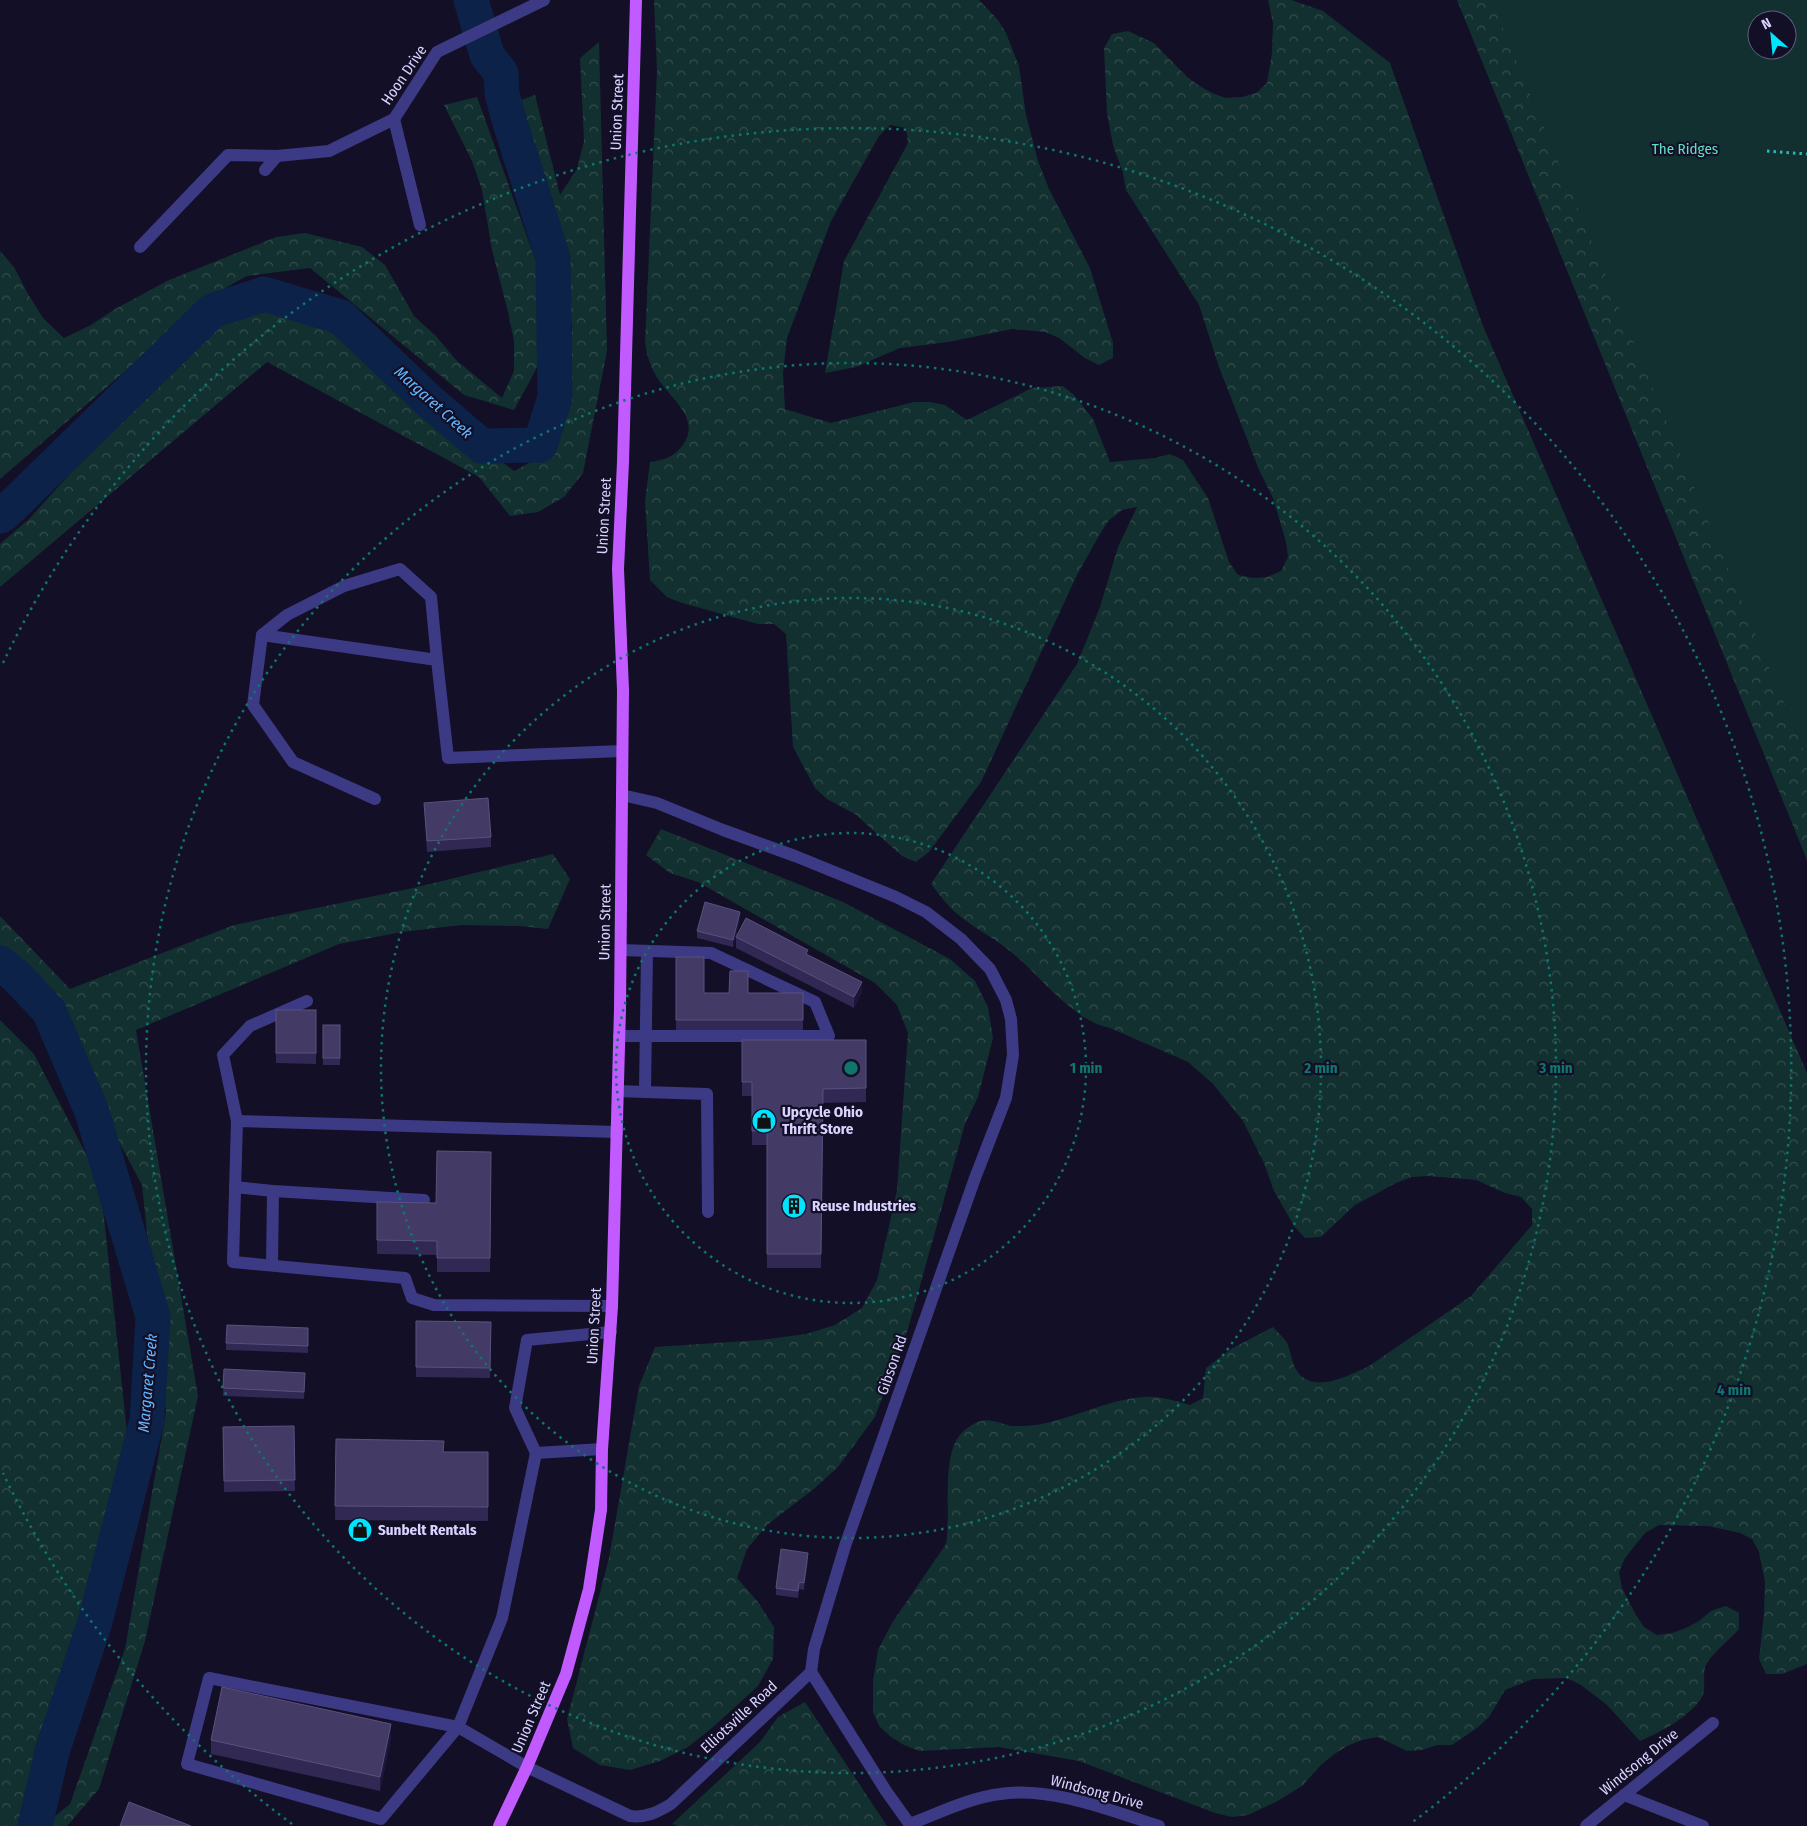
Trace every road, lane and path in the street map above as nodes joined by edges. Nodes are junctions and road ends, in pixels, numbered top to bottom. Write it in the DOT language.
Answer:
graph roads {
  1 [pos="544,0"];
  2 [pos="636,0"];
  3 [pos="394,119"];
  4 [pos="1767,150"];
  5 [pos="1807,154"];
  6 [pos="277,156"];
  7 [pos="265,170"];
  8 [pos="420,225"];
  9 [pos="140,247"];
  10 [pos="262,635"];
  11 [pos="436,660"];
  12 [pos="622,751"];
  13 [pos="622,795"];
  14 [pos="375,799"];
  15 [pos="620,950"];
  16 [pos="647,951"];
  17 [pos="307,1001"];
  18 [pos="619,1036"];
  19 [pos="646,1037"];
  20 [pos="618,1091"];
  21 [pos="645,1092"];
  22 [pos="237,1121"];
  23 [pos="617,1132"];
  24 [pos="235,1187"];
  25 [pos="273,1191"];
  26 [pos="424,1200"];
  27 [pos="708,1212"];
  28 [pos="272,1266"];
  29 [pos="612,1306"];
  30 [pos="610,1332"];
  31 [pos="602,1449"];
  32 [pos="536,1453"];
  33 [pos="810,1672"];
  34 [pos="1713,1722"];
  35 [pos="458,1727"];
  36 [pos="527,1768"];
  37 [pos="1624,1795"];
  38 [pos="911,1825"];
  39 [pos="499,1826"];
  40 [pos="1159,1826"];
  41 [pos="1586,1826"];
  42 [pos="1703,1826"];
  1 -- 3 [label="street, Hoon Drive"];
  2 -- 12 [label="main road, Union Street"];
  3 -- 6 [label="street, Hoon Drive"];
  3 -- 8 [label="street"];
  4 -- 5 [label="path"];
  6 -- 7 [label="street"];
  6 -- 9 [label="street, Hoon Drive"];
  10 -- 11 [label="street"];
  10 -- 11 [label="street"];
  10 -- 14 [label="street"];
  11 -- 12 [label="street"];
  12 -- 13 [label="main road, Union Street"];
  13 -- 15 [label="main road, Union Street"];
  13 -- 33 [label="street, Gibson Rd"];
  15 -- 16 [label="street"];
  15 -- 18 [label="main road, Union Street"];
  16 -- 19 [label="street"];
  16 -- 19 [label="street"];
  17 -- 22 [label="street"];
  18 -- 19 [label="street"];
  18 -- 20 [label="main road, Union Street"];
  19 -- 21 [label="street"];
  20 -- 21 [label="street"];
  20 -- 23 [label="main road, Union Street"];
  21 -- 27 [label="street"];
  22 -- 23 [label="street"];
  22 -- 24 [label="street"];
  23 -- 29 [label="main road, Union Street"];
  24 -- 25 [label="street"];
  24 -- 28 [label="street"];
  25 -- 26 [label="street"];
  25 -- 28 [label="street"];
  28 -- 29 [label="street"];
  29 -- 30 [label="main road, Union Street"];
  30 -- 31 [label="main road, Union Street"];
  30 -- 32 [label="street"];
  31 -- 32 [label="street"];
  31 -- 36 [label="main road, Union Street"];
  32 -- 35 [label="street"];
  33 -- 36 [label="street, Elliotsville Road"];
  33 -- 38 [label="street"];
  34 -- 37 [label="street, Windsong Drive"];
  35 -- 35 [label="street"];
  35 -- 36 [label="street, Elliotsville Road"];
  36 -- 39 [label="main road, Union Street"];
  37 -- 41 [label="street, Windsong Drive"];
  37 -- 42 [label="street"];
  38 -- 40 [label="street, Windsong Drive"];
}
